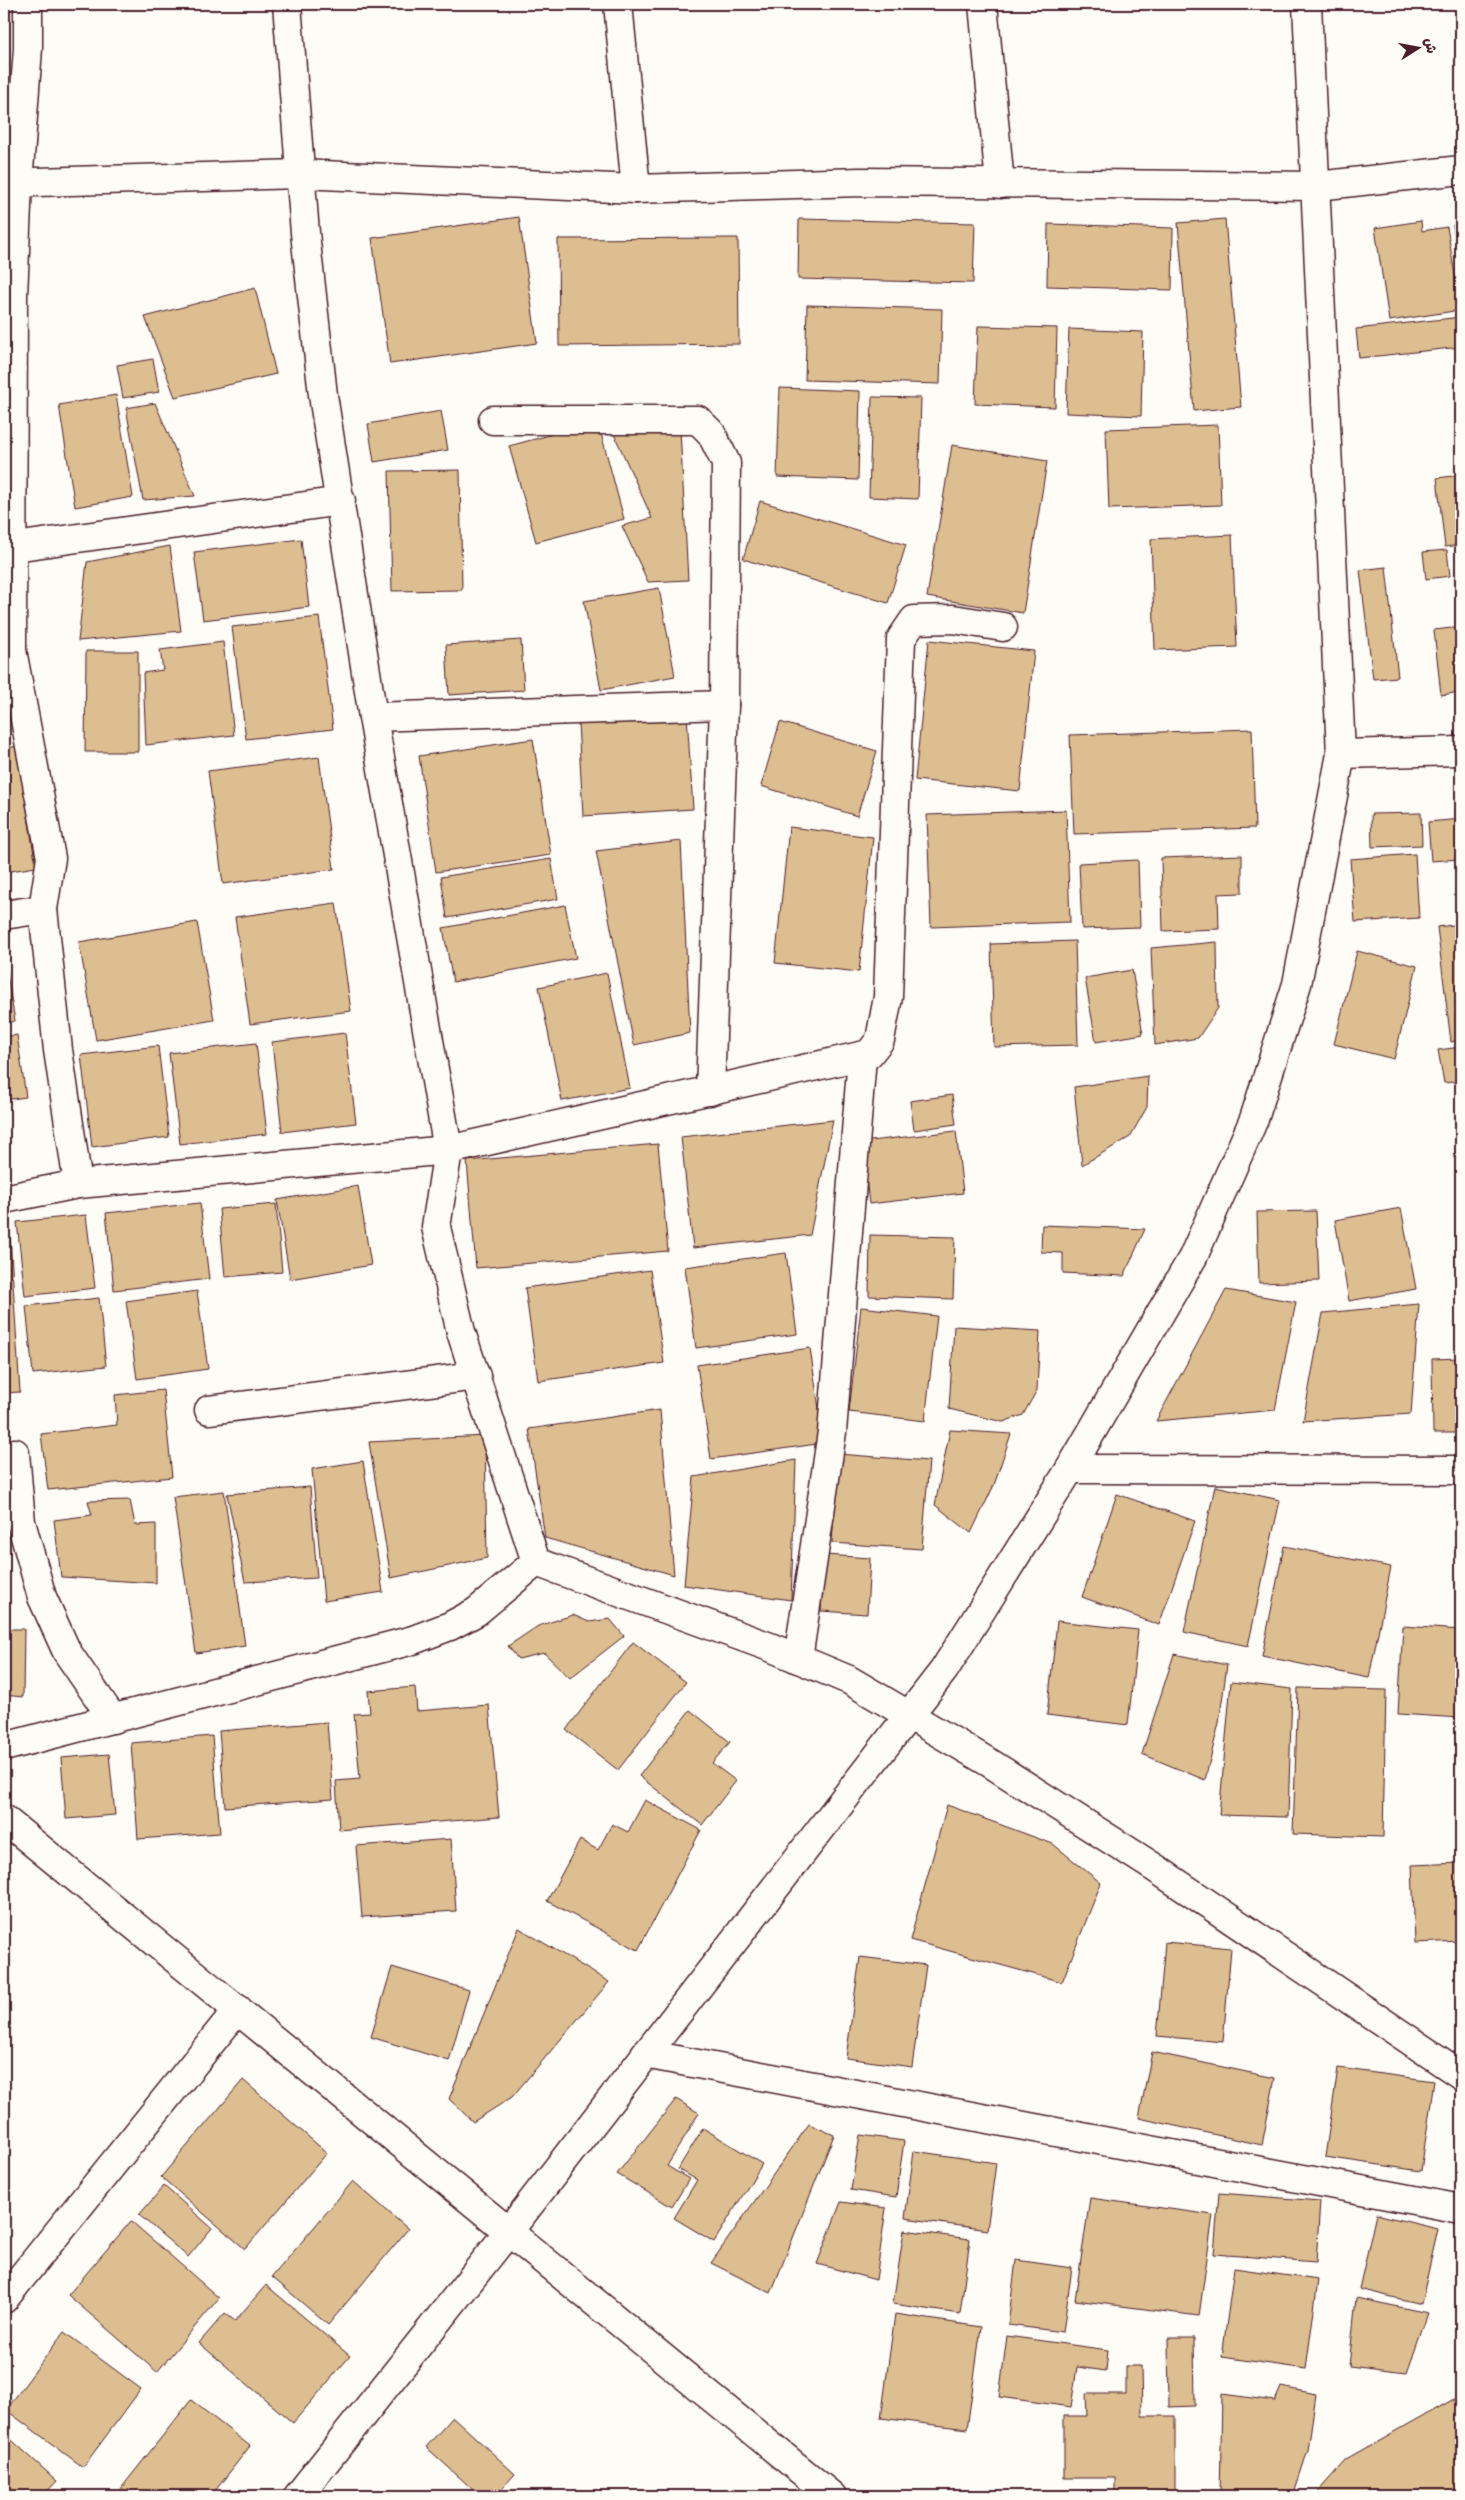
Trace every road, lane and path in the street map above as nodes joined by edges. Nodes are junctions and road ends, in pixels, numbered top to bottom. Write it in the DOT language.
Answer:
graph roads {
  1 [pos="28,4"];
  2 [pos="287,4"];
  3 [pos="618,4"];
  4 [pos="983,4"];
  5 [pos="1307,4"];
  6 [pos="1461,170"];
  7 [pos="300,174"];
  8 [pos="11,184"];
  9 [pos="1000,184"];
  10 [pos="1317,186"];
  11 [pos="636,188"];
  12 [pos="493,420"];
  13 [pos="8,445"];
  14 [pos="341,501"];
  15 [pos="14,547"];
  16 [pos="1003,627"];
  17 [pos="8,650"];
  18 [pos="724,705"];
  19 [pos="373,717"];
  20 [pos="1461,750"];
  21 [pos="1341,754"];
  22 [pos="44,909"];
  23 [pos="4,915"];
  24 [pos="862,1057"];
  25 [pos="710,1091"];
  26 [pos="448,1150"];
  27 [pos="78,1184"];
  28 [pos="4,1199"];
  29 [pos="476,1376"];
  30 [pos="209,1410"];
  31 [pos="15,1453"];
  32 [pos="1070,1469"];
  33 [pos="1461,1470"];
  34 [pos="536,1562"];
  35 [pos="798,1659"];
  36 [pos="909,1714"];
  37 [pos="113,1719"];
  38 [pos="4,1747"];
  39 [pos="4,1819"];
  40 [pos="238,2009"];
  41 [pos="646,2054"];
  42 [pos="1461,2075"];
  43 [pos="1461,2209"];
  44 [pos="509,2231"];
  45 [pos="4,2299"];
  46 [pos="298,2496"];
  47 [pos="832,2496"];
  1 -- 8 [label="street"];
  2 -- 7 [label="street"];
  3 -- 11 [label="street"];
  4 -- 9 [label="street"];
  5 -- 10 [label="street"];
  6 -- 10 [label="street"];
  7 -- 8 [label="street"];
  7 -- 11 [label="street"];
  7 -- 14 [label="street"];
  8 -- 13 [label="street"];
  9 -- 10 [label="street"];
  9 -- 11 [label="street"];
  10 -- 21 [label="street"];
  12 -- 18 [label="street"];
  13 -- 15 [label="street"];
  14 -- 15 [label="street"];
  14 -- 19 [label="street"];
  15 -- 17 [label="street"];
  16 -- 24 [label="street"];
  17 -- 22 [label="street"];
  18 -- 19 [label="street"];
  18 -- 25 [label="street"];
  19 -- 26 [label="street"];
  20 -- 21 [label="street"];
  21 -- 32 [label="street"];
  22 -- 23 [label="street"];
  22 -- 27 [label="street"];
  24 -- 25 [label="street"];
  24 -- 35 [label="street"];
  25 -- 26 [label="street"];
  26 -- 27 [label="street"];
  26 -- 29 [label="street"];
  27 -- 28 [label="street"];
  29 -- 30 [label="street"];
  29 -- 34 [label="street"];
  31 -- 37 [label="street"];
  32 -- 33 [label="street"];
  32 -- 36 [label="street"];
  34 -- 35 [label="street"];
  34 -- 37 [label="street"];
  35 -- 36 [label="street"];
  36 -- 41 [label="street"];
  36 -- 42 [label="street"];
  37 -- 38 [label="street"];
  39 -- 40 [label="street"];
  40 -- 44 [label="street"];
  40 -- 45 [label="street"];
  41 -- 43 [label="street"];
  41 -- 44 [label="street"];
  44 -- 46 [label="street"];
  44 -- 47 [label="street"];
}
